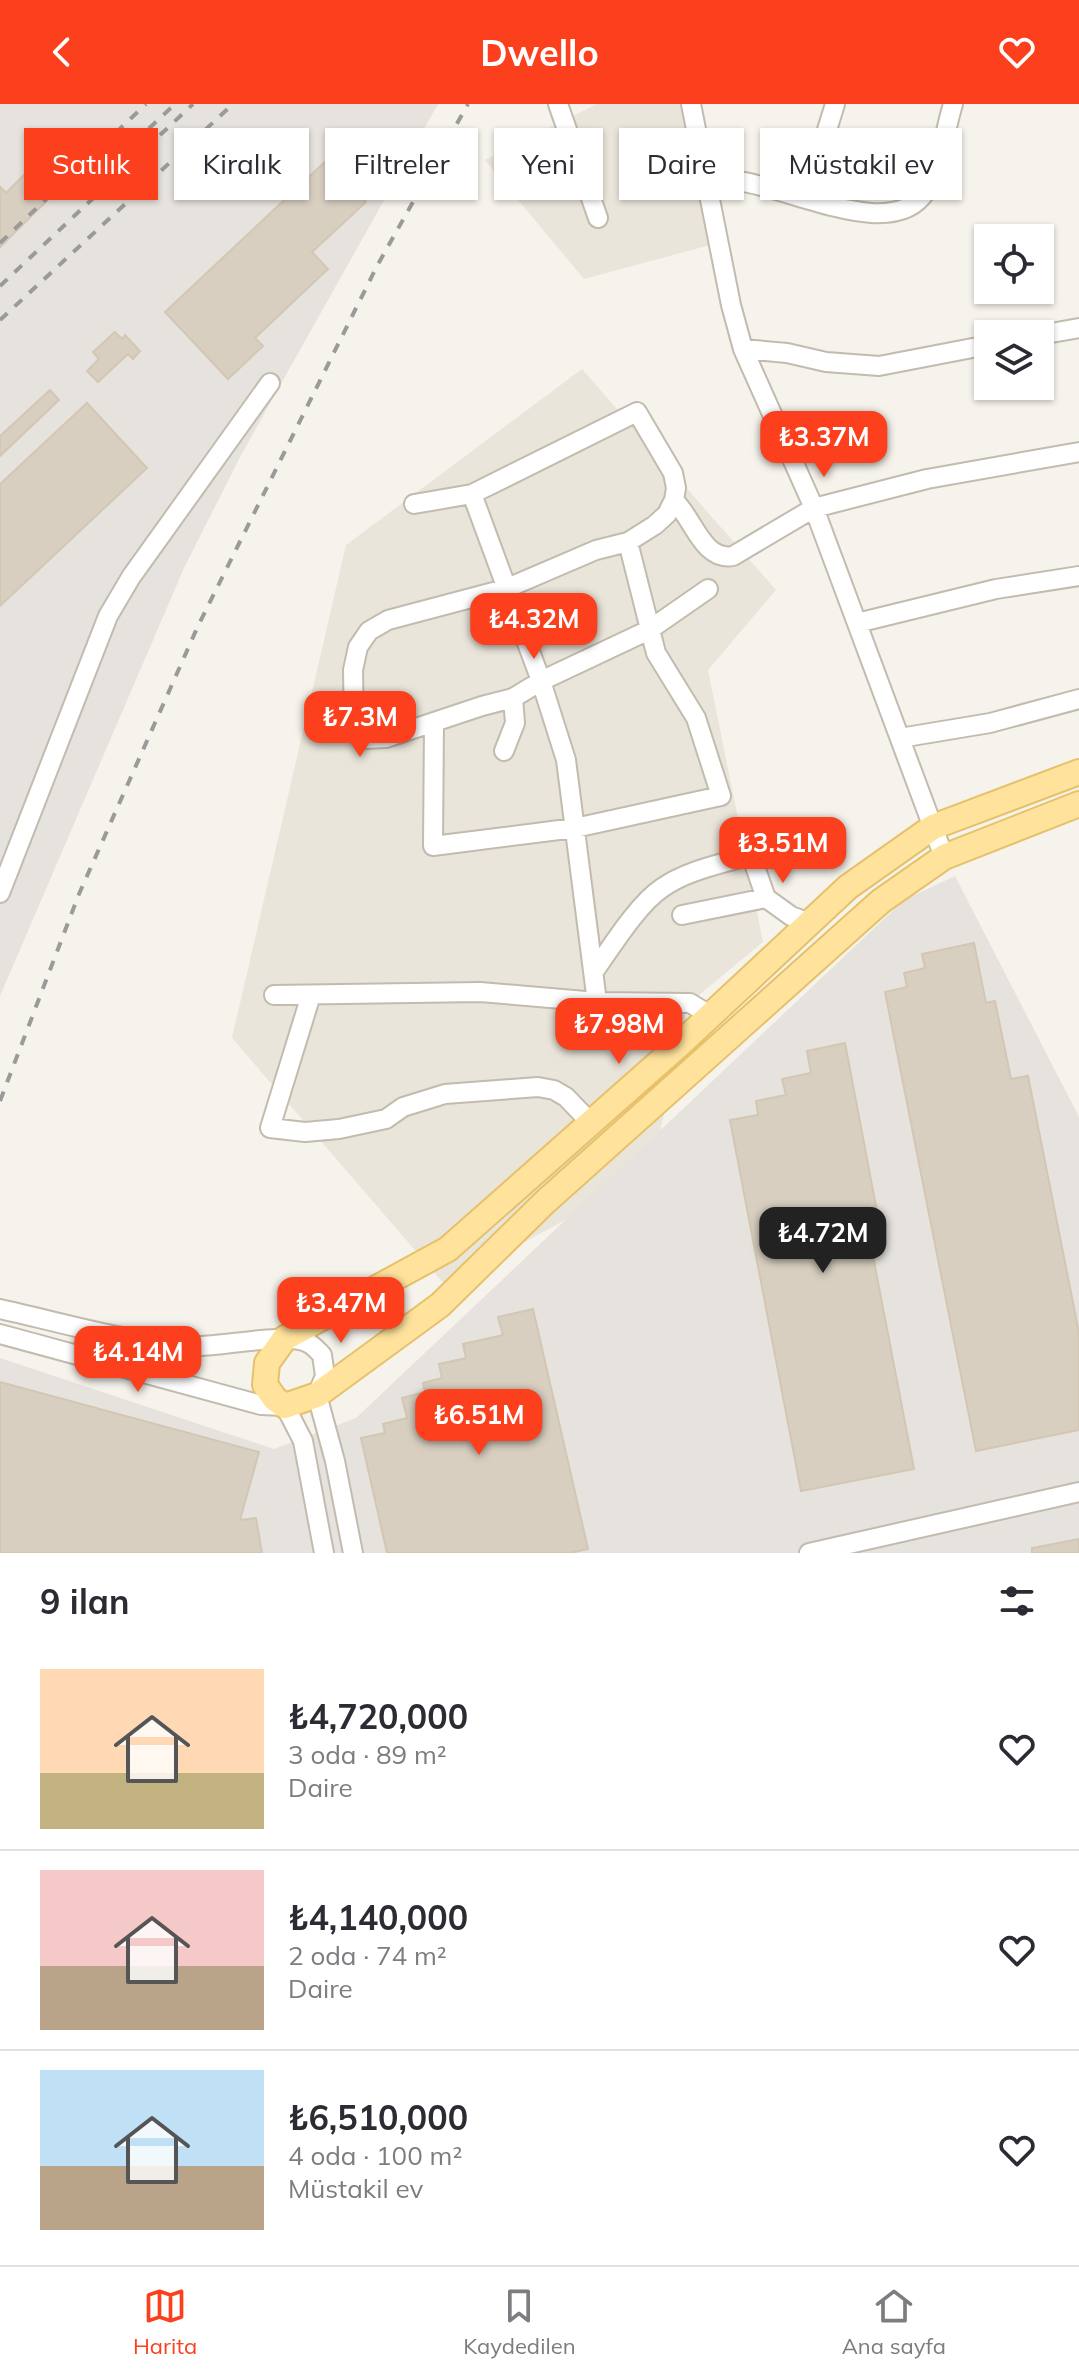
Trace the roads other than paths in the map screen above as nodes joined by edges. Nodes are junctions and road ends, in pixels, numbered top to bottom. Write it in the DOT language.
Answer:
graph roads {
  1 [pos="558,104"];
  2 [pos="691,104"];
  3 [pos="835,104"];
  4 [pos="953,104"];
  5 [pos="696,128"];
  6 [pos="828,128"];
  7 [pos="946,128"];
  8 [pos="710,200"];
  9 [pos="814,200"];
  10 [pos="917,200"];
  11 [pos="598,218"];
  12 [pos="1079,328"];
  13 [pos="1054,332"];
  14 [pos="974,348"];
  15 [pos="743,349"];
  16 [pos="270,383"];
  17 [pos="1079,452"];
  18 [pos="472,494"];
  19 [pos="674,500"];
  20 [pos="414,504"];
  21 [pos="814,508"];
  22 [pos="628,542"];
  23 [pos="1079,576"];
  24 [pos="505,589"];
  25 [pos="708,589"];
  26 [pos="857,623"];
  27 [pos="649,630"];
  28 [pos="541,681"];
  29 [pos="513,698"];
  30 [pos="1079,699"];
  31 [pos="434,723"];
  32 [pos="900,738"];
  33 [pos="504,751"];
  34 [pos="1079,772"];
  35 [pos="1079,804"];
  36 [pos="933,827"];
  37 [pos="575,828"];
  38 [pos="944,857"];
  39 [pos="0,893"];
  40 [pos="766,898"];
  41 [pos="682,915"];
  42 [pos="810,923"];
  43 [pos="595,970"];
  44 [pos="274,995"];
  45 [pos="311,995"];
  46 [pos="597,1002"];
  47 [pos="711,1016"];
  48 [pos="591,1123"];
  49 [pos="0,1309"];
  50 [pos="0,1334"];
  51 [pos="285,1338"];
  52 [pos="317,1395"];
  53 [pos="285,1406"];
  54 [pos="1079,1492"];
  55 [pos="867,1547"];
  56 [pos="324,1553"];
  57 [pos="353,1553"];
  58 [pos="809,1553"];
  1 -- 11 [label="street"];
  2 -- 5 [label="street"];
  3 -- 6 [label="street"];
  4 -- 7 [label="street"];
  8 -- 15 [label="street"];
  9 -- 10 [label="street"];
  12 -- 13 [label="street"];
  14 -- 15 [label="street"];
  15 -- 21 [label="street"];
  16 -- 39 [label="street"];
  17 -- 21 [label="street"];
  18 -- 19 [label="street"];
  18 -- 20 [label="street"];
  18 -- 24 [label="street"];
  19 -- 21 [label="street"];
  19 -- 22 [label="street"];
  21 -- 26 [label="street"];
  22 -- 24 [label="street"];
  22 -- 27 [label="street"];
  23 -- 26 [label="street"];
  24 -- 28 [label="street"];
  24 -- 31 [label="street"];
  25 -- 27 [label="street"];
  26 -- 32 [label="street"];
  27 -- 28 [label="street"];
  27 -- 37 [label="street"];
  28 -- 29 [label="street"];
  28 -- 37 [label="street"];
  29 -- 31 [label="street"];
  29 -- 33 [label="street"];
  30 -- 32 [label="street"];
  31 -- 37 [label="street"];
  32 -- 36 [label="street"];
  34 -- 36 [label="main road"];
  35 -- 38 [label="main road"];
  36 -- 38 [label="street"];
  36 -- 42 [label="main road"];
  37 -- 43 [label="street"];
  38 -- 52 [label="main road"];
  40 -- 41 [label="street"];
  40 -- 42 [label="street"];
  40 -- 43 [label="street"];
  42 -- 47 [label="main road"];
  43 -- 46 [label="street"];
  44 -- 45 [label="street"];
  45 -- 46 [label="street"];
  45 -- 48 [label="street"];
  46 -- 47 [label="street"];
  47 -- 48 [label="main road"];
  48 -- 51 [label="main road"];
  49 -- 51 [label="street"];
  50 -- 53 [label="street"];
  51 -- 52 [label="street"];
  51 -- 53 [label="main road"];
  52 -- 53 [label="main road"];
  52 -- 57 [label="street"];
  53 -- 56 [label="street"];
  54 -- 55 [label="street"];
  55 -- 58 [label="street"];
}
